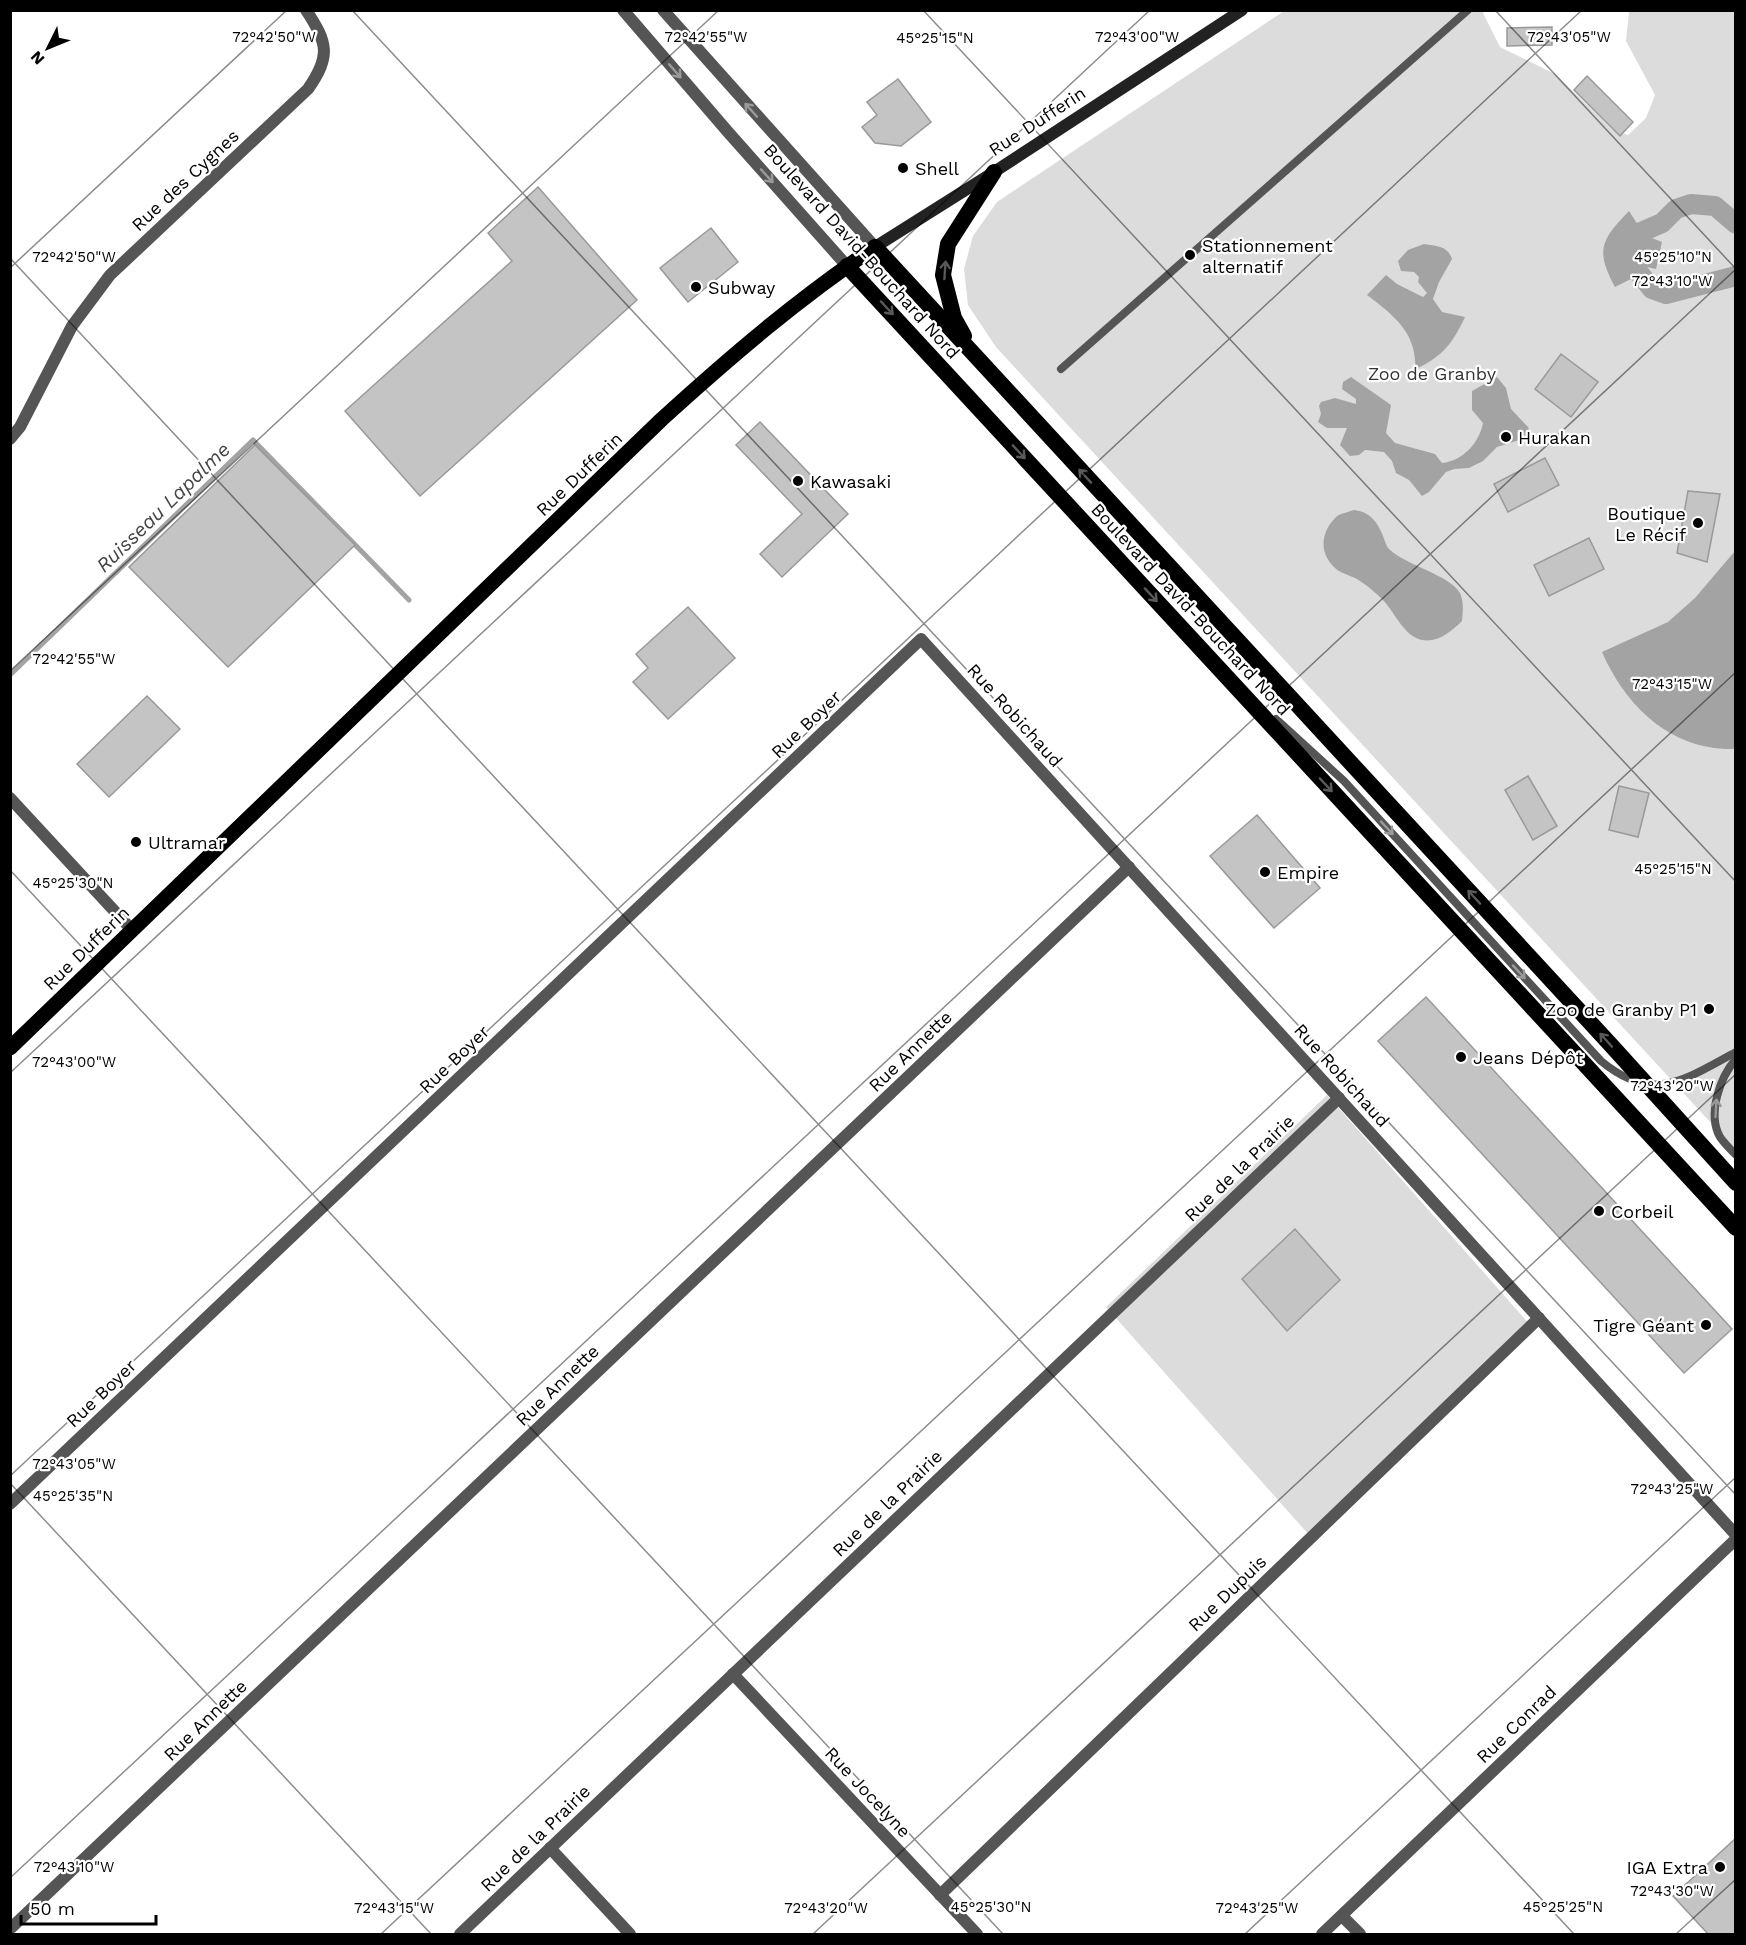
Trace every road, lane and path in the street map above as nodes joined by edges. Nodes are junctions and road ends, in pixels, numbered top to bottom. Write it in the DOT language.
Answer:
graph roads {
  1 [pos="306,10"];
  2 [pos="623,10"];
  3 [pos="663,10"];
  4 [pos="1242,10"];
  5 [pos="1468,10"];
  6 [pos="994,172"];
  7 [pos="874,247"];
  8 [pos="848,266"];
  9 [pos="979,362"];
  10 [pos="1061,369"];
  11 [pos="10,439"];
  12 [pos="921,639"];
  13 [pos="1208,657"];
  14 [pos="10,798"];
  15 [pos="1129,867"];
  16 [pos="132,930"];
  17 [pos="10,1048"];
  18 [pos="1736,1052"];
  19 [pos="1736,1059"];
  20 [pos="1645,1084"];
  21 [pos="1339,1098"];
  22 [pos="1736,1155"];
  23 [pos="1736,1182"];
  24 [pos="1736,1228"];
  25 [pos="1539,1318"];
  26 [pos="10,1504"];
  27 [pos="1736,1534"];
  28 [pos="1736,1539"];
  29 [pos="733,1674"];
  30 [pos="550,1848"];
  31 [pos="940,1895"];
  32 [pos="1342,1916"];
  33 [pos="10,1929"];
  34 [pos="460,1935"];
  35 [pos="630,1935"];
  36 [pos="977,1935"];
  37 [pos="1322,1935"];
  38 [pos="1360,1935"];
  1 -- 11 [label="street, Rue des Cygnes"];
  2 -- 8 [label="street, Boulevard David-Bouchard Nord, one-way"];
  7 -- 3 [label="street, Boulevard David-Bouchard Nord, one-way"];
  4 -- 6 [label="main road, Rue Dufferin"];
  5 -- 10 [label="lane"];
  6 -- 7 [label="main road, Rue Dufferin"];
  9 -- 6 [label="highway, one-way"];
  7 -- 8 [label="main road, Rue Dufferin"];
  7 -- 9 [label="highway, Boulevard David-Bouchard Nord"];
  8 -- 13 [label="highway, Boulevard David-Bouchard Nord, one-way"];
  8 -- 16 [label="main road, Rue Dufferin"];
  20 -- 9 [label="highway, Boulevard David-Bouchard Nord, one-way"];
  12 -- 15 [label="street, Rue Robichaud"];
  12 -- 26 [label="street, Rue Boyer"];
  13 -- 20 [label="lane, one-way"];
  13 -- 24 [label="highway, Boulevard David-Bouchard Nord, one-way"];
  14 -- 16 [label="street"];
  15 -- 21 [label="street, Rue Robichaud"];
  15 -- 33 [label="street, Rue Annette"];
  16 -- 17 [label="main road, Rue Dufferin"];
  18 -- 20 [label="lane"];
  22 -- 19 [label="lane, one-way"];
  20 -- 23 [label="highway, Boulevard David-Bouchard Nord"];
  21 -- 25 [label="street, Rue Robichaud"];
  21 -- 29 [label="street, Rue de la Prairie"];
  25 -- 27 [label="street, Rue Robichaud"];
  25 -- 31 [label="street, Rue Dupuis"];
  28 -- 32 [label="street, Rue Conrad"];
  29 -- 30 [label="street, Rue de la Prairie"];
  29 -- 31 [label="street, Rue Jocelyne"];
  30 -- 34 [label="street, Rue de la Prairie"];
  30 -- 35 [label="street"];
  31 -- 36 [label="street, Rue Jocelyne"];
  32 -- 37 [label="street, Rue Conrad"];
  32 -- 38 [label="street"];
}
